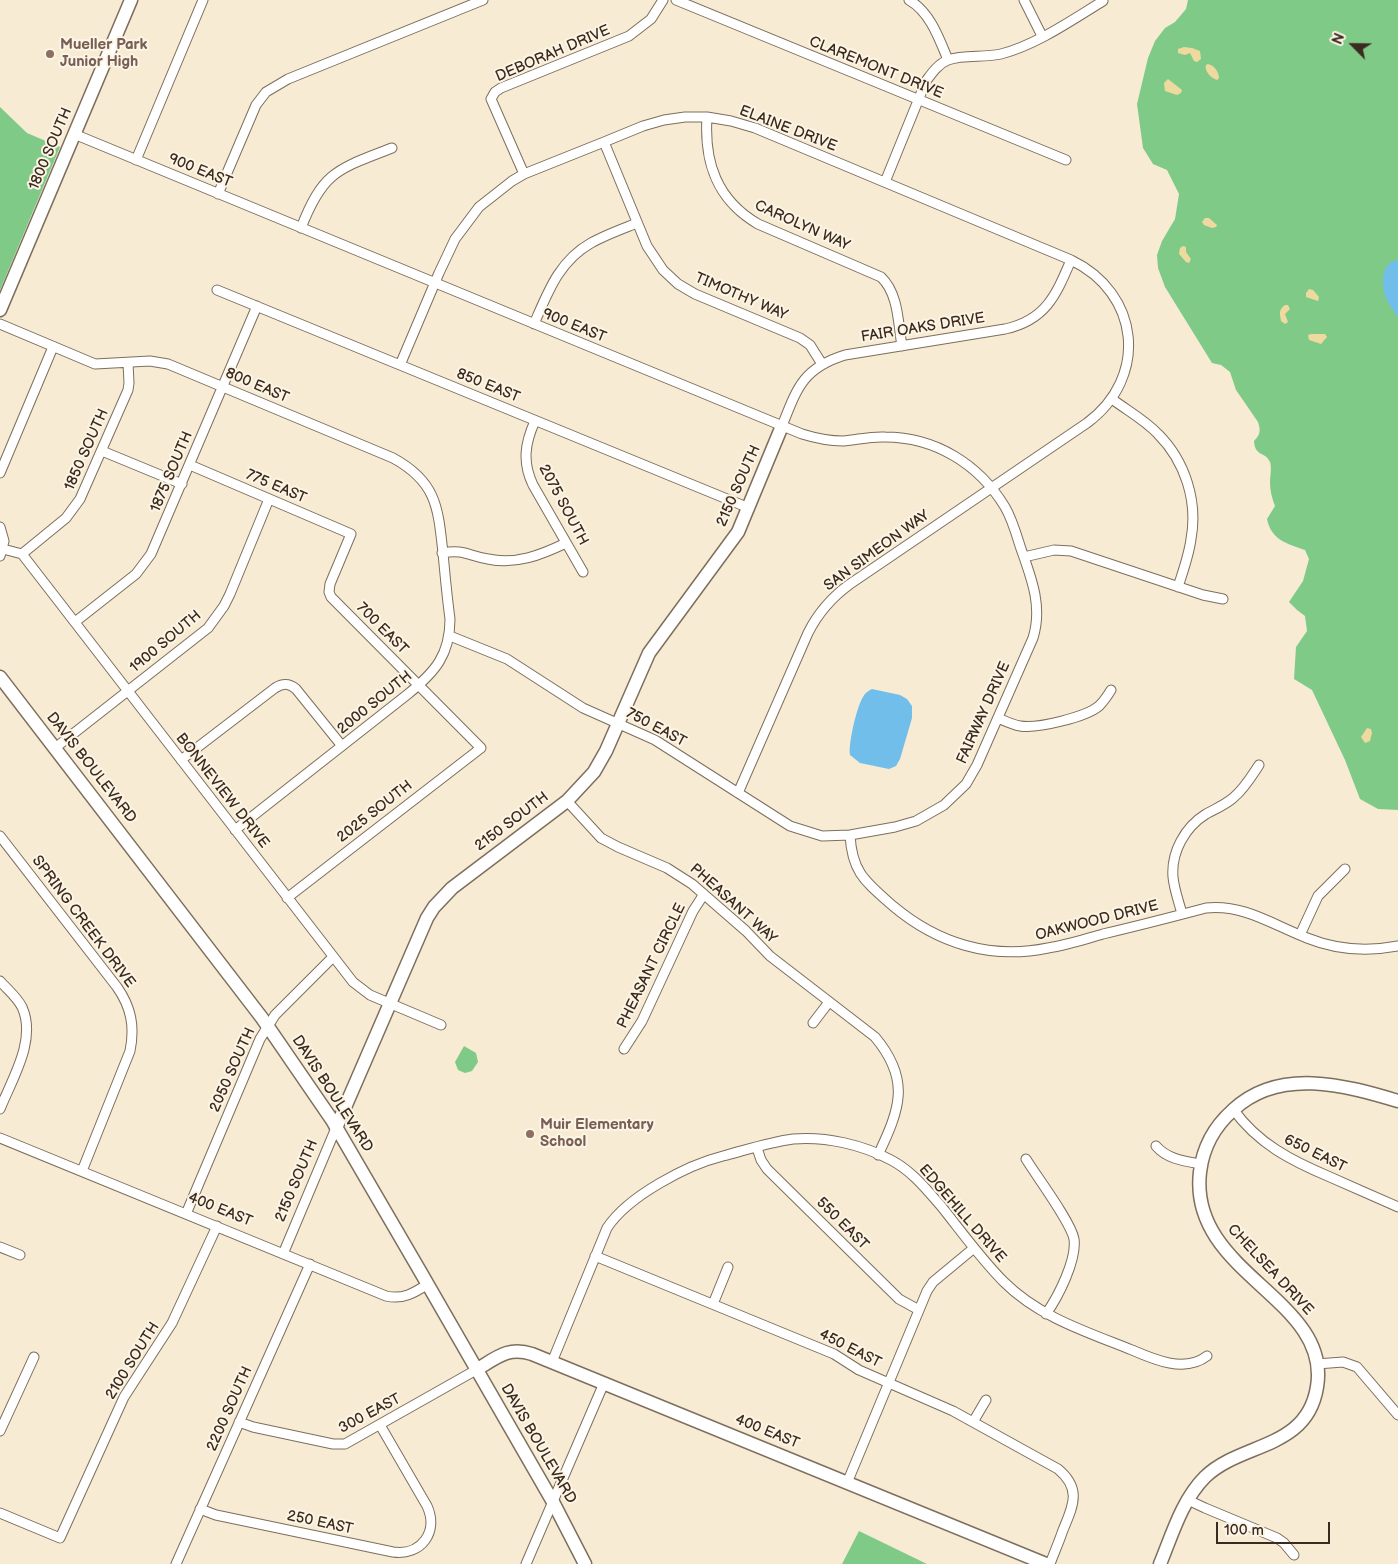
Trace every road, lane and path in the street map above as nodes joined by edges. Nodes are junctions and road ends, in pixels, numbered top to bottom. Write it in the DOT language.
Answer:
graph roads {
  1 [pos="131,0"];
  2 [pos="203,0"];
  3 [pos="483,0"];
  4 [pos="663,0"];
  5 [pos="676,0"];
  6 [pos="908,0"];
  7 [pos="1024,0"];
  8 [pos="1103,1"];
  9 [pos="1042,36"];
  10 [pos="948,60"];
  11 [pos="919,100"];
  12 [pos="707,117"];
  13 [pos="74,134"];
  14 [pos="604,142"];
  15 [pos="392,148"];
  16 [pos="136,160"];
  17 [pos="1066,160"];
  18 [pos="524,174"];
  19 [pos="885,182"];
  20 [pos="218,194"];
  21 [pos="637,223"];
  22 [pos="301,228"];
  23 [pos="1071,260"];
  24 [pos="434,283"];
  25 [pos="217,290"];
  26 [pos="257,306"];
  27 [pos="0,310"];
  28 [pos="0,324"];
  29 [pos="534,324"];
  30 [pos="902,346"];
  31 [pos="53,347"];
  32 [pos="128,363"];
  33 [pos="822,364"];
  34 [pos="400,365"];
  35 [pos="223,386"];
  36 [pos="1112,399"];
  37 [pos="535,421"];
  38 [pos="782,426"];
  39 [pos="102,451"];
  40 [pos="190,465"];
  41 [pos="0,473"];
  42 [pos="182,484"];
  43 [pos="992,488"];
  44 [pos="269,499"];
  45 [pos="749,508"];
  46 [pos="0,526"];
  47 [pos="566,543"];
  48 [pos="2,552"];
  49 [pos="442,552"];
  50 [pos="22,554"];
  51 [pos="1024,557"];
  52 [pos="583,572"];
  53 [pos="1178,587"];
  54 [pos="329,592"];
  55 [pos="1223,599"];
  56 [pos="74,622"];
  57 [pos="450,636"];
  58 [pos="0,677"];
  59 [pos="419,686"];
  60 [pos="1111,690"];
  61 [pos="128,691"];
  62 [pos="998,718"];
  63 [pos="618,723"];
  64 [pos="342,746"];
  65 [pos="54,748"];
  66 [pos="480,748"];
  67 [pos="181,760"];
  68 [pos="1259,764"];
  69 [pos="738,793"];
  70 [pos="567,801"];
  71 [pos="235,830"];
  72 [pos="850,835"];
  73 [pos="0,836"];
  74 [pos="1345,869"];
  75 [pos="704,894"];
  76 [pos="287,898"];
  77 [pos="1182,914"];
  78 [pos="1300,935"];
  79 [pos="1398,946"];
  80 [pos="333,957"];
  81 [pos="0,981"];
  82 [pos="829,1002"];
  83 [pos="389,1003"];
  84 [pos="813,1023"];
  85 [pos="441,1025"];
  86 [pos="268,1026"];
  87 [pos="624,1049"];
  88 [pos="1398,1101"];
  89 [pos="0,1109"];
  90 [pos="1233,1110"];
  91 [pos="336,1128"];
  92 [pos="0,1138"];
  93 [pos="1156,1146"];
  94 [pos="757,1148"];
  95 [pos="878,1155"];
  96 [pos="1026,1160"];
  97 [pos="1201,1164"];
  98 [pos="82,1171"];
  99 [pos="1398,1207"];
  100 [pos="186,1214"];
  101 [pos="217,1226"];
  102 [pos="0,1247"];
  103 [pos="974,1248"];
  104 [pos="283,1254"];
  105 [pos="20,1255"];
  106 [pos="595,1256"];
  107 [pos="310,1264"];
  108 [pos="728,1267"];
  109 [pos="428,1284"];
  110 [pos="713,1304"];
  111 [pos="919,1310"];
  112 [pos="1046,1314"];
  113 [pos="1207,1356"];
  114 [pos="34,1357"];
  115 [pos="552,1362"];
  116 [pos="1317,1364"];
  117 [pos="476,1370"];
  118 [pos="604,1383"];
  119 [pos="889,1384"];
  120 [pos="986,1400"];
  121 [pos="1398,1415"];
  122 [pos="239,1422"];
  123 [pos="973,1422"];
  124 [pos="380,1425"];
  125 [pos="0,1431"];
  126 [pos="847,1483"];
  127 [pos="1188,1500"];
  128 [pos="552,1502"];
  129 [pos="200,1509"];
  130 [pos="0,1513"];
  131 [pos="1294,1556"];
  132 [pos="176,1564"];
  133 [pos="526,1564"];
  134 [pos="584,1564"];
  135 [pos="1048,1564"];
  136 [pos="1160,1564"];
  1 -- 13 [label="street, 1800 SOUTH"];
  2 -- 16 [label="street"];
  3 -- 20 [label="street"];
  4 -- 18 [label="street, DEBORAH DRIVE"];
  5 -- 11 [label="street, CLAREMONT DRIVE"];
  6 -- 10 [label="street"];
  7 -- 9 [label="street"];
  8 -- 9 [label="street"];
  9 -- 10 [label="street"];
  10 -- 11 [label="street"];
  11 -- 17 [label="street, CLAREMONT DRIVE"];
  11 -- 19 [label="street"];
  12 -- 14 [label="street, ELAINE DRIVE"];
  12 -- 19 [label="street, ELAINE DRIVE"];
  12 -- 30 [label="street, CAROLYN WAY"];
  13 -- 16 [label="street, 900 EAST"];
  13 -- 27 [label="street, 1800 SOUTH"];
  14 -- 18 [label="street, ELAINE DRIVE"];
  14 -- 21 [label="street, TIMOTHY WAY"];
  15 -- 22 [label="street"];
  16 -- 20 [label="street, 900 EAST"];
  18 -- 24 [label="street, ELAINE DRIVE"];
  19 -- 23 [label="street, ELAINE DRIVE"];
  20 -- 22 [label="street, 900 EAST"];
  21 -- 29 [label="street"];
  21 -- 33 [label="street, TIMOTHY WAY"];
  22 -- 24 [label="street, 900 EAST"];
  23 -- 30 [label="street, FAIR OAKS DRIVE"];
  23 -- 36 [label="street, ELAINE DRIVE"];
  24 -- 29 [label="street, 900 EAST"];
  24 -- 34 [label="street, ELAINE DRIVE"];
  25 -- 26 [label="street, 850 EAST"];
  26 -- 34 [label="street, 850 EAST"];
  26 -- 35 [label="street, 1875 SOUTH"];
  28 -- 31 [label="street, 800 EAST"];
  29 -- 38 [label="street, 900 EAST"];
  30 -- 33 [label="street, FAIR OAKS DRIVE"];
  31 -- 32 [label="street, 800 EAST"];
  31 -- 41 [label="street"];
  32 -- 35 [label="street, 800 EAST"];
  32 -- 39 [label="street, 1850 SOUTH"];
  33 -- 38 [label="street, FAIR OAKS DRIVE"];
  34 -- 37 [label="street, 850 EAST"];
  35 -- 40 [label="street, 1875 SOUTH"];
  35 -- 49 [label="street, 800 EAST"];
  36 -- 43 [label="street, SAN SIMEON WAY"];
  36 -- 53 [label="street"];
  37 -- 45 [label="street, 850 EAST"];
  37 -- 47 [label="street, 2075 SOUTH"];
  38 -- 43 [label="street, 900 EAST"];
  38 -- 45 [label="street, 2150 SOUTH"];
  39 -- 42 [label="street"];
  39 -- 50 [label="street, 1850 SOUTH"];
  40 -- 42 [label="street, 1875 SOUTH"];
  40 -- 44 [label="street, 775 EAST"];
  42 -- 56 [label="street, 1875 SOUTH"];
  43 -- 51 [label="street, 900 EAST"];
  43 -- 69 [label="street, SAN SIMEON WAY"];
  44 -- 54 [label="street, 775 EAST"];
  44 -- 61 [label="street, 1900 SOUTH"];
  45 -- 63 [label="street, 2150 SOUTH"];
  46 -- 48 [label="street"];
  47 -- 49 [label="street"];
  47 -- 52 [label="street, 2075 SOUTH"];
  48 -- 50 [label="street"];
  49 -- 57 [label="street, 2000 SOUTH"];
  50 -- 56 [label="street, BONNEVIEW DRIVE"];
  51 -- 53 [label="street"];
  51 -- 62 [label="street, FAIRWAY DRIVE"];
  53 -- 55 [label="street"];
  54 -- 59 [label="street, 700 EAST"];
  56 -- 61 [label="street, BONNEVIEW DRIVE"];
  57 -- 59 [label="street, 2000 SOUTH"];
  57 -- 63 [label="street, 750 EAST"];
  58 -- 65 [label="street, DAVIS BOULEVARD"];
  59 -- 64 [label="street, 2000 SOUTH"];
  59 -- 66 [label="street, 700 EAST"];
  60 -- 62 [label="street"];
  61 -- 65 [label="street, 1900 SOUTH"];
  61 -- 67 [label="street, BONNEVIEW DRIVE"];
  62 -- 72 [label="street, FAIRWAY DRIVE"];
  63 -- 69 [label="street, 750 EAST"];
  63 -- 70 [label="street, 2150 SOUTH"];
  64 -- 67 [label="street"];
  64 -- 71 [label="street, 2000 SOUTH"];
  65 -- 86 [label="street, DAVIS BOULEVARD"];
  66 -- 76 [label="street, 2025 SOUTH"];
  67 -- 71 [label="street, BONNEVIEW DRIVE"];
  68 -- 77 [label="street"];
  69 -- 72 [label="street, 750 EAST"];
  70 -- 75 [label="street, PHEASANT WAY"];
  70 -- 83 [label="street, 2150 SOUTH"];
  71 -- 76 [label="street, BONNEVIEW DRIVE"];
  72 -- 77 [label="street, OAKWOOD DRIVE"];
  73 -- 98 [label="street, SPRING CREEK DRIVE"];
  74 -- 78 [label="street"];
  75 -- 82 [label="street, PHEASANT WAY"];
  75 -- 87 [label="street, PHEASANT CIRCLE"];
  76 -- 80 [label="street, BONNEVIEW DRIVE"];
  77 -- 78 [label="street, OAKWOOD DRIVE"];
  78 -- 79 [label="street, OAKWOOD DRIVE"];
  80 -- 83 [label="street, BONNEVIEW DRIVE"];
  80 -- 86 [label="street, 2050 SOUTH"];
  81 -- 89 [label="street"];
  82 -- 84 [label="street"];
  82 -- 95 [label="street, PHEASANT WAY"];
  83 -- 85 [label="street, BONNEVIEW DRIVE"];
  83 -- 91 [label="street, 2150 SOUTH"];
  86 -- 91 [label="street, DAVIS BOULEVARD"];
  86 -- 100 [label="street, 2050 SOUTH"];
  88 -- 90 [label="street, CHELSEA DRIVE"];
  90 -- 97 [label="street, CHELSEA DRIVE"];
  90 -- 99 [label="street, 650 EAST"];
  91 -- 104 [label="street, 2150 SOUTH"];
  91 -- 109 [label="street, DAVIS BOULEVARD"];
  92 -- 98 [label="street, 400 EAST"];
  93 -- 97 [label="street"];
  94 -- 95 [label="street, EDGEHILL DRIVE"];
  94 -- 106 [label="street, EDGEHILL DRIVE"];
  94 -- 111 [label="street, 550 EAST"];
  95 -- 103 [label="street, EDGEHILL DRIVE"];
  96 -- 112 [label="street"];
  97 -- 116 [label="street, CHELSEA DRIVE"];
  98 -- 100 [label="street, 400 EAST"];
  100 -- 101 [label="street, 400 EAST"];
  101 -- 104 [label="street, 400 EAST"];
  101 -- 130 [label="street, 2100 SOUTH"];
  102 -- 105 [label="street"];
  103 -- 111 [label="street"];
  103 -- 112 [label="street, EDGEHILL DRIVE"];
  104 -- 107 [label="street, 400 EAST"];
  106 -- 110 [label="street, 450 EAST"];
  106 -- 115 [label="street, EDGEHILL DRIVE"];
  107 -- 109 [label="street, 400 EAST"];
  107 -- 122 [label="street, 2200 SOUTH"];
  108 -- 110 [label="street"];
  109 -- 117 [label="street, DAVIS BOULEVARD"];
  110 -- 119 [label="street, 450 EAST"];
  111 -- 119 [label="street"];
  112 -- 113 [label="street, EDGEHILL DRIVE"];
  114 -- 125 [label="street"];
  115 -- 117 [label="street, 400 EAST"];
  115 -- 118 [label="street, 400 EAST"];
  116 -- 121 [label="street"];
  116 -- 127 [label="street, CHELSEA DRIVE"];
  117 -- 124 [label="street, 300 EAST"];
  117 -- 128 [label="street, DAVIS BOULEVARD"];
  118 -- 126 [label="street, 400 EAST"];
  118 -- 128 [label="street"];
  119 -- 123 [label="street, 450 EAST"];
  119 -- 126 [label="street"];
  120 -- 123 [label="street"];
  122 -- 124 [label="street, 300 EAST"];
  122 -- 129 [label="street, 2200 SOUTH"];
  123 -- 135 [label="street, 450 EAST"];
  124 -- 129 [label="street, 250 EAST"];
  126 -- 135 [label="street, 400 EAST"];
  127 -- 131 [label="street"];
  127 -- 136 [label="street, CHELSEA DRIVE"];
  128 -- 133 [label="street"];
  128 -- 134 [label="street, DAVIS BOULEVARD"];
  129 -- 132 [label="street, 2200 SOUTH"];
}
